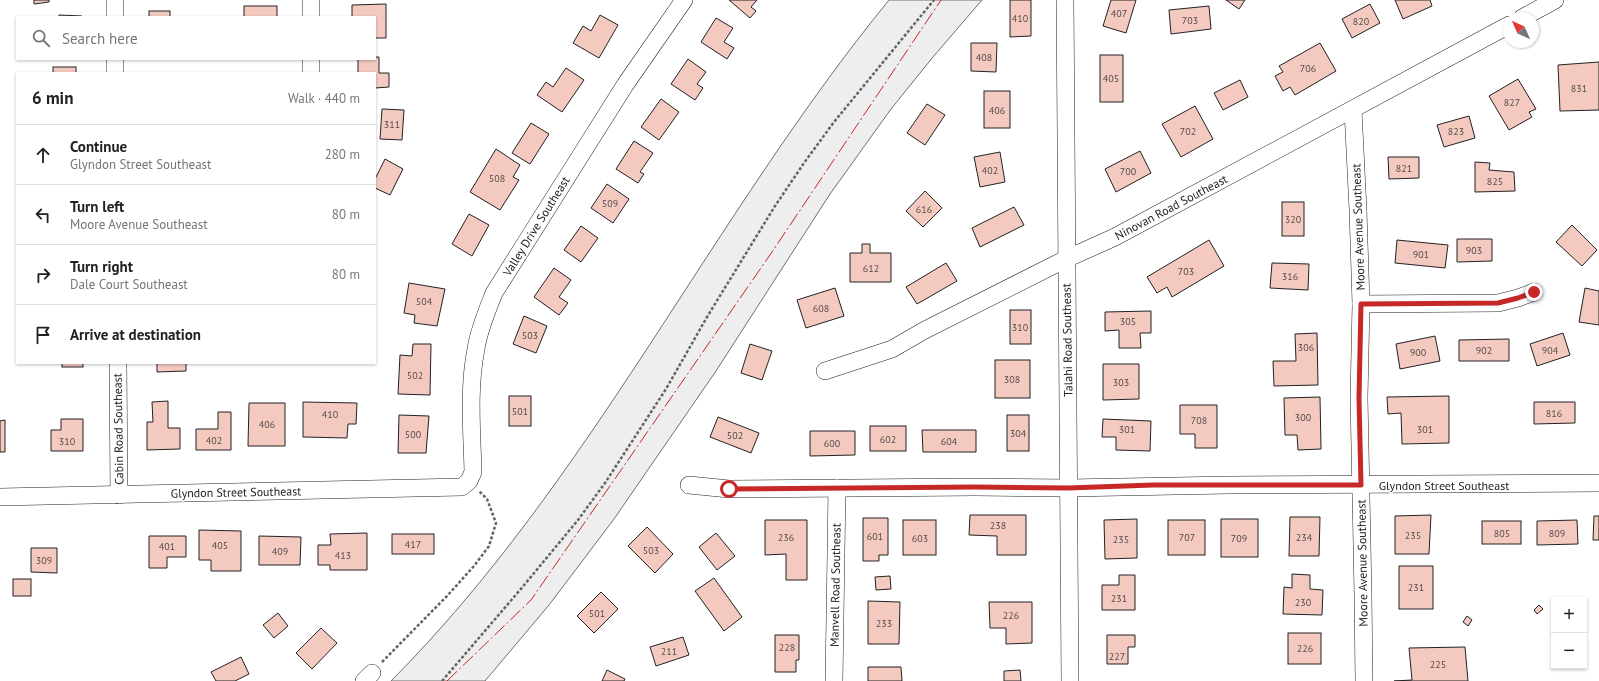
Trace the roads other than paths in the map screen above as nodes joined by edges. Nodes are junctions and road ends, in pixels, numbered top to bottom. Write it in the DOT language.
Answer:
graph roads {
  1 [pos="114,0"];
  2 [pos="311,0"];
  3 [pos="684,0"];
  4 [pos="1065,0"];
  5 [pos="1549,1"];
  6 [pos="1532,12"];
  7 [pos="115,16"];
  8 [pos="311,16"];
  9 [pos="1503,28"];
  10 [pos="115,60"];
  11 [pos="311,60"];
  12 [pos="115,72"];
  13 [pos="311,72"];
  14 [pos="1353,110"];
  15 [pos="1066,259"];
  16 [pos="1534,292"];
  17 [pos="1361,304"];
  18 [pos="118,364"];
  19 [pos="825,371"];
  20 [pos="469,481"];
  21 [pos="1599,483"];
  22 [pos="689,485"];
  23 [pos="1361,485"];
  24 [pos="837,488"];
  25 [pos="1068,488"];
  26 [pos="119,495"];
  27 [pos="0,497"];
  28 [pos="834,681"];
  29 [pos="1070,681"];
  30 [pos="1364,681"];
  1 -- 7 [label="street"];
  2 -- 8 [label="street"];
  3 -- 20 [label="street, Valley Drive Southeast"];
  4 -- 15 [label="street, Talahi Road Southeast"];
  5 -- 6 [label="street"];
  9 -- 14 [label="street, Ninovan Road Southeast"];
  10 -- 12 [label="street"];
  11 -- 13 [label="street"];
  14 -- 15 [label="street, Ninovan Road Southeast"];
  14 -- 17 [label="street, Moore Avenue Southeast"];
  15 -- 19 [label="street, Ninovan Road Southeast"];
  15 -- 25 [label="street, Talahi Road Southeast"];
  16 -- 17 [label="street"];
  17 -- 23 [label="street, Moore Avenue Southeast"];
  18 -- 26 [label="street, Cabin Road Southeast"];
  20 -- 26 [label="street, Glyndon Street Southeast"];
  21 -- 23 [label="street, Glyndon Street Southeast"];
  22 -- 24 [label="street, Glyndon Street Southeast"];
  23 -- 25 [label="street, Glyndon Street Southeast"];
  23 -- 30 [label="street, Moore Avenue Southeast"];
  24 -- 25 [label="street, Glyndon Street Southeast"];
  24 -- 28 [label="street, Manvell Road Southeast"];
  25 -- 29 [label="street, Talahi Road Southeast"];
  26 -- 27 [label="street, Glyndon Street Southeast"];
}
